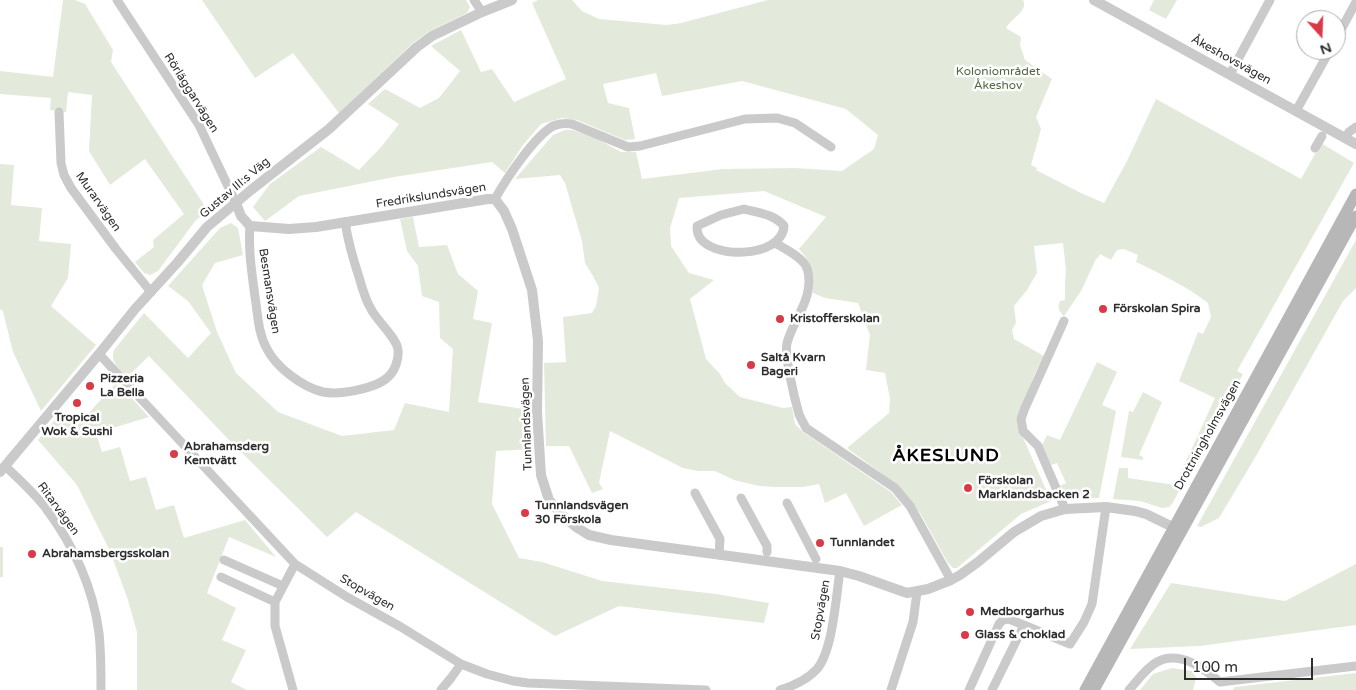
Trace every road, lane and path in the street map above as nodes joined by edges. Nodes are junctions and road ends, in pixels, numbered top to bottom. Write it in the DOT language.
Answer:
graph roads {
  1 [pos="117,0"];
  2 [pos="474,0"];
  3 [pos="512,0"];
  4 [pos="1094,0"];
  5 [pos="1270,0"];
  6 [pos="1356,2"];
  7 [pos="482,12"];
  8 [pos="1346,20"];
  9 [pos="1324,60"];
  10 [pos="1230,74"];
  11 [pos="1296,111"];
  12 [pos="59,112"];
  13 [pos="1356,127"];
  14 [pos="1322,136"];
  15 [pos="1346,138"];
  16 [pos="1356,144"];
  17 [pos="831,147"];
  18 [pos="1315,148"];
  19 [pos="1356,194"];
  20 [pos="495,199"];
  21 [pos="236,203"];
  22 [pos="1356,216"];
  23 [pos="345,222"];
  24 [pos="250,226"];
  25 [pos="776,243"];
  26 [pos="151,292"];
  27 [pos="1064,321"];
  28 [pos="100,354"];
  29 [pos="3,469"];
  30 [pos="695,492"];
  31 [pos="741,498"];
  32 [pos="787,502"];
  33 [pos="1106,508"];
  34 [pos="1066,509"];
  35 [pos="1178,529"];
  36 [pos="767,552"];
  37 [pos="719,555"];
  38 [pos="816,559"];
  39 [pos="224,560"];
  40 [pos="295,564"];
  41 [pos="840,571"];
  42 [pos="221,577"];
  43 [pos="951,580"];
  44 [pos="283,586"];
  45 [pos="917,592"];
  46 [pos="275,602"];
  47 [pos="1029,628"];
  48 [pos="461,664"];
  49 [pos="1356,666"];
  50 [pos="1220,686"];
  51 [pos="101,690"];
  52 [pos="293,690"];
  53 [pos="440,690"];
  54 [pos="706,690"];
  55 [pos="780,690"];
  56 [pos="891,690"];
  57 [pos="969,690"];
  58 [pos="992,690"];
  59 [pos="1085,690"];
  60 [pos="1094,690"];
  61 [pos="1129,690"];
  1 -- 21 [label="street, Rörläggarvägen"];
  2 -- 7 [label="street"];
  3 -- 7 [label="street, Gustav III:s Väg"];
  4 -- 10 [label="street, Åkeshovsvägen"];
  5 -- 10 [label="street"];
  6 -- 8 [label="street"];
  7 -- 21 [label="street, Gustav III:s Väg"];
  9 -- 11 [label="street"];
  10 -- 11 [label="street, Åkeshovsvägen"];
  11 -- 15 [label="street, Åkeshovsvägen"];
  12 -- 26 [label="street, Murarvägen"];
  13 -- 15 [label="street"];
  14 -- 18 [label="street"];
  15 -- 16 [label="street, Åkeshovsvägen"];
  17 -- 20 [label="street, Fredrikslundsvägen"];
  19 -- 35 [label="main road, Drottningholmsvägen"];
  20 -- 23 [label="street, Fredrikslundsvägen"];
  20 -- 37 [label="street, Tunnlandsvägen"];
  21 -- 24 [label="street"];
  21 -- 26 [label="street, Gustav III:s Väg"];
  22 -- 35 [label="main road, Drottningholmsvägen"];
  23 -- 24 [label="street, Fredrikslundsvägen"];
  23 -- 24 [label="street, Besmansvägen"];
  25 -- 25 [label="street"];
  25 -- 43 [label="street"];
  26 -- 28 [label="street, Gustav III:s Väg"];
  27 -- 34 [label="street"];
  28 -- 29 [label="street, Gustav III:s Väg"];
  28 -- 40 [label="street, Stopvägen"];
  29 -- 51 [label="street, Ritarvägen"];
  30 -- 37 [label="street"];
  31 -- 36 [label="street"];
  32 -- 38 [label="street"];
  33 -- 34 [label="street, Tunnlandsvägen"];
  33 -- 35 [label="street, Tunnlandsvägen"];
  33 -- 47 [label="street"];
  34 -- 43 [label="street, Tunnlandsvägen"];
  35 -- 59 [label="main road, Drottningholmsvägen"];
  35 -- 60 [label="main road, Drottningholmsvägen"];
  37 -- 41 [label="street, Tunnlandsvägen"];
  39 -- 44 [label="street"];
  40 -- 44 [label="street"];
  40 -- 48 [label="street, Stopvägen"];
  41 -- 45 [label="street, Tunnlandsvägen"];
  41 -- 55 [label="street, Stopvägen"];
  42 -- 46 [label="street"];
  43 -- 45 [label="street, Tunnlandsvägen"];
  44 -- 46 [label="street"];
  45 -- 56 [label="street"];
  46 -- 52 [label="street"];
  47 -- 57 [label="street"];
  47 -- 58 [label="street"];
  48 -- 53 [label="street"];
  48 -- 54 [label="street, Stopvägen"];
  49 -- 50 [label="street"];
  50 -- 61 [label="street"];
}
